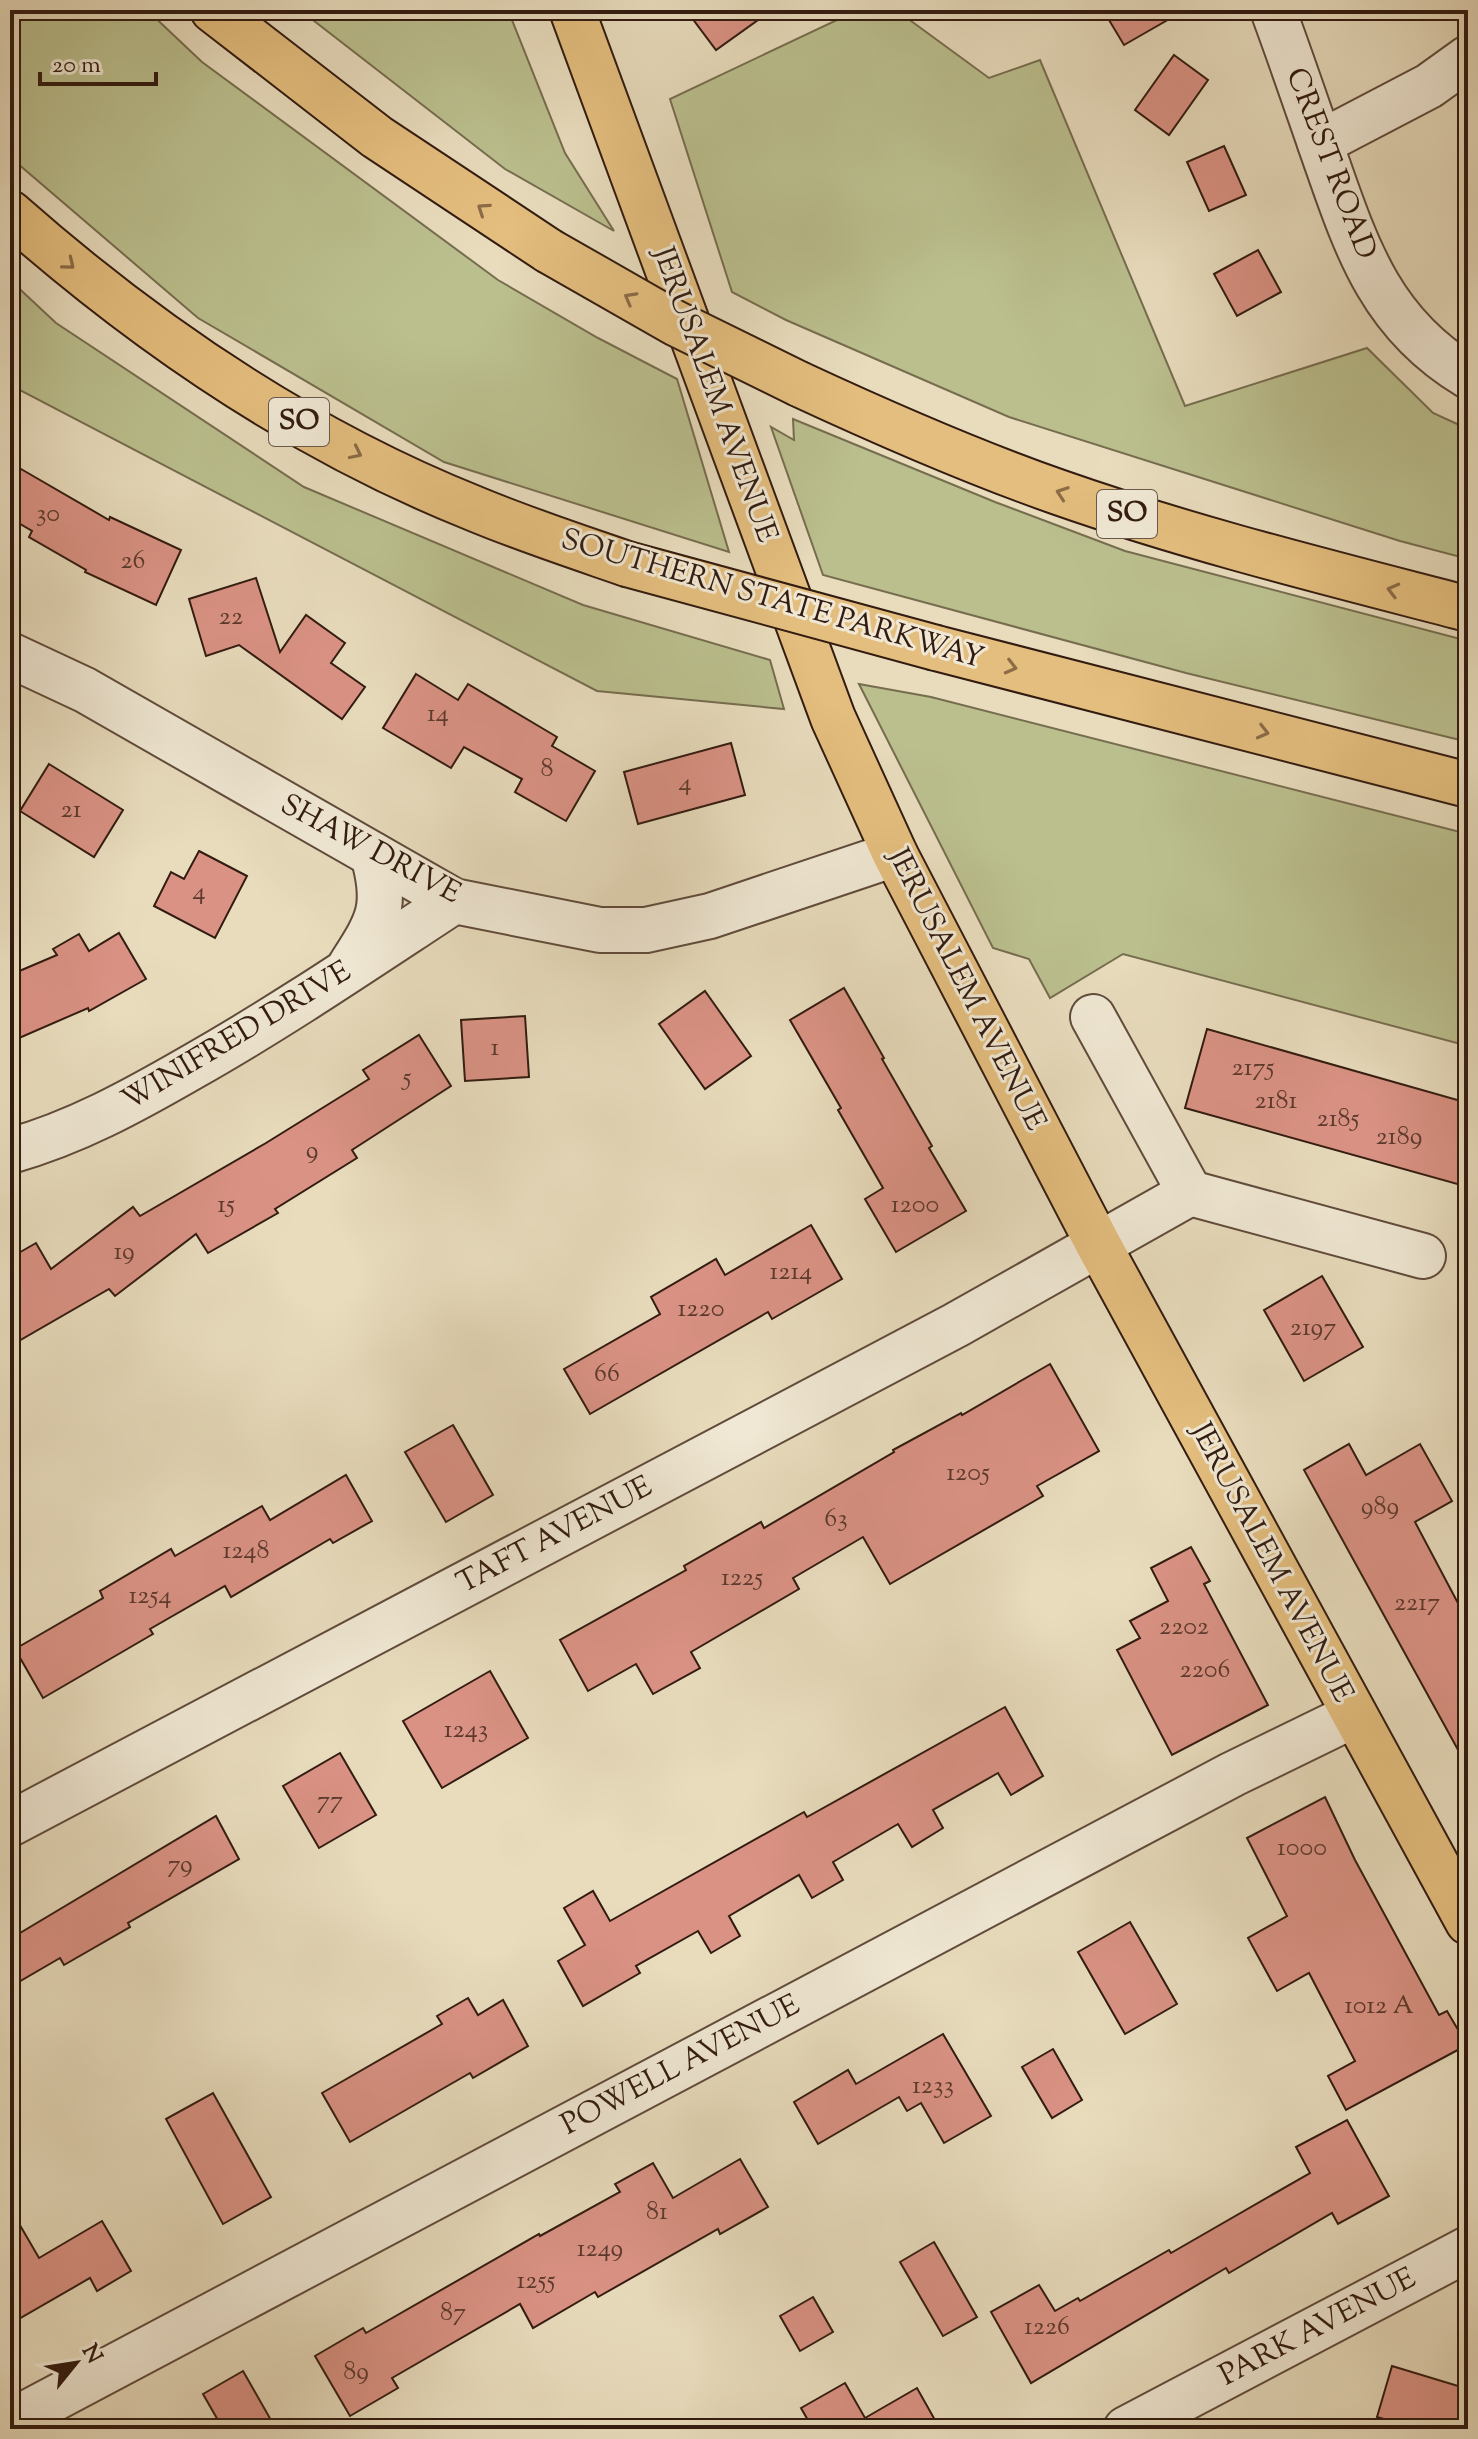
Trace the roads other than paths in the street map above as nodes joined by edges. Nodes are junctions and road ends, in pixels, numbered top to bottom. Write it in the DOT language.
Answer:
graph roads {
  1 [pos="213,10"];
  2 [pos="572,10"];
  3 [pos="1273,10"];
  4 [pos="1468,58"];
  5 [pos="1320,143"];
  6 [pos="10,213"];
  7 [pos="1468,376"];
  8 [pos="1468,609"];
  9 [pos="10,655"];
  10 [pos="1468,785"];
  11 [pos="895,854"];
  12 [pos="373,855"];
  13 [pos="454,901"];
  14 [pos="347,972"];
  15 [pos="1093,1017"];
  16 [pos="10,1151"];
  17 [pos="1190,1193"];
  18 [pos="1098,1244"];
  19 [pos="1423,1256"];
  20 [pos="1354,1715"];
  21 [pos="10,1824"];
  22 [pos="1468,1922"];
  23 [pos="1468,2249"];
  24 [pos="10,2422"];
  25 [pos="1126,2429"];
  8 -- 1 [label="main road, SO, one-way, bridge"];
  2 -- 11 [label="main road, JERUSALEM AVENUE"];
  3 -- 5 [label="street, CREST ROAD"];
  4 -- 5 [label="street"];
  5 -- 7 [label="street, CREST ROAD"];
  6 -- 10 [label="main road, SOUTHERN STATE PARKWAY / SO, one-way, bridge"];
  9 -- 12 [label="street, SHAW DRIVE"];
  11 -- 13 [label="street, SHAW DRIVE"];
  11 -- 18 [label="main road, JERUSALEM AVENUE"];
  12 -- 13 [label="street, SHAW DRIVE"];
  12 -- 14 [label="street"];
  13 -- 14 [label="street, WINIFRED DRIVE"];
  14 -- 16 [label="street, WINIFRED DRIVE"];
  15 -- 17 [label="street"];
  17 -- 18 [label="street, TAFT AVENUE"];
  17 -- 19 [label="street"];
  18 -- 20 [label="main road, JERUSALEM AVENUE"];
  18 -- 21 [label="street, TAFT AVENUE"];
  20 -- 22 [label="main road, JERUSALEM AVENUE"];
  20 -- 24 [label="street, POWELL AVENUE"];
  23 -- 25 [label="street, PARK AVENUE"];
}
